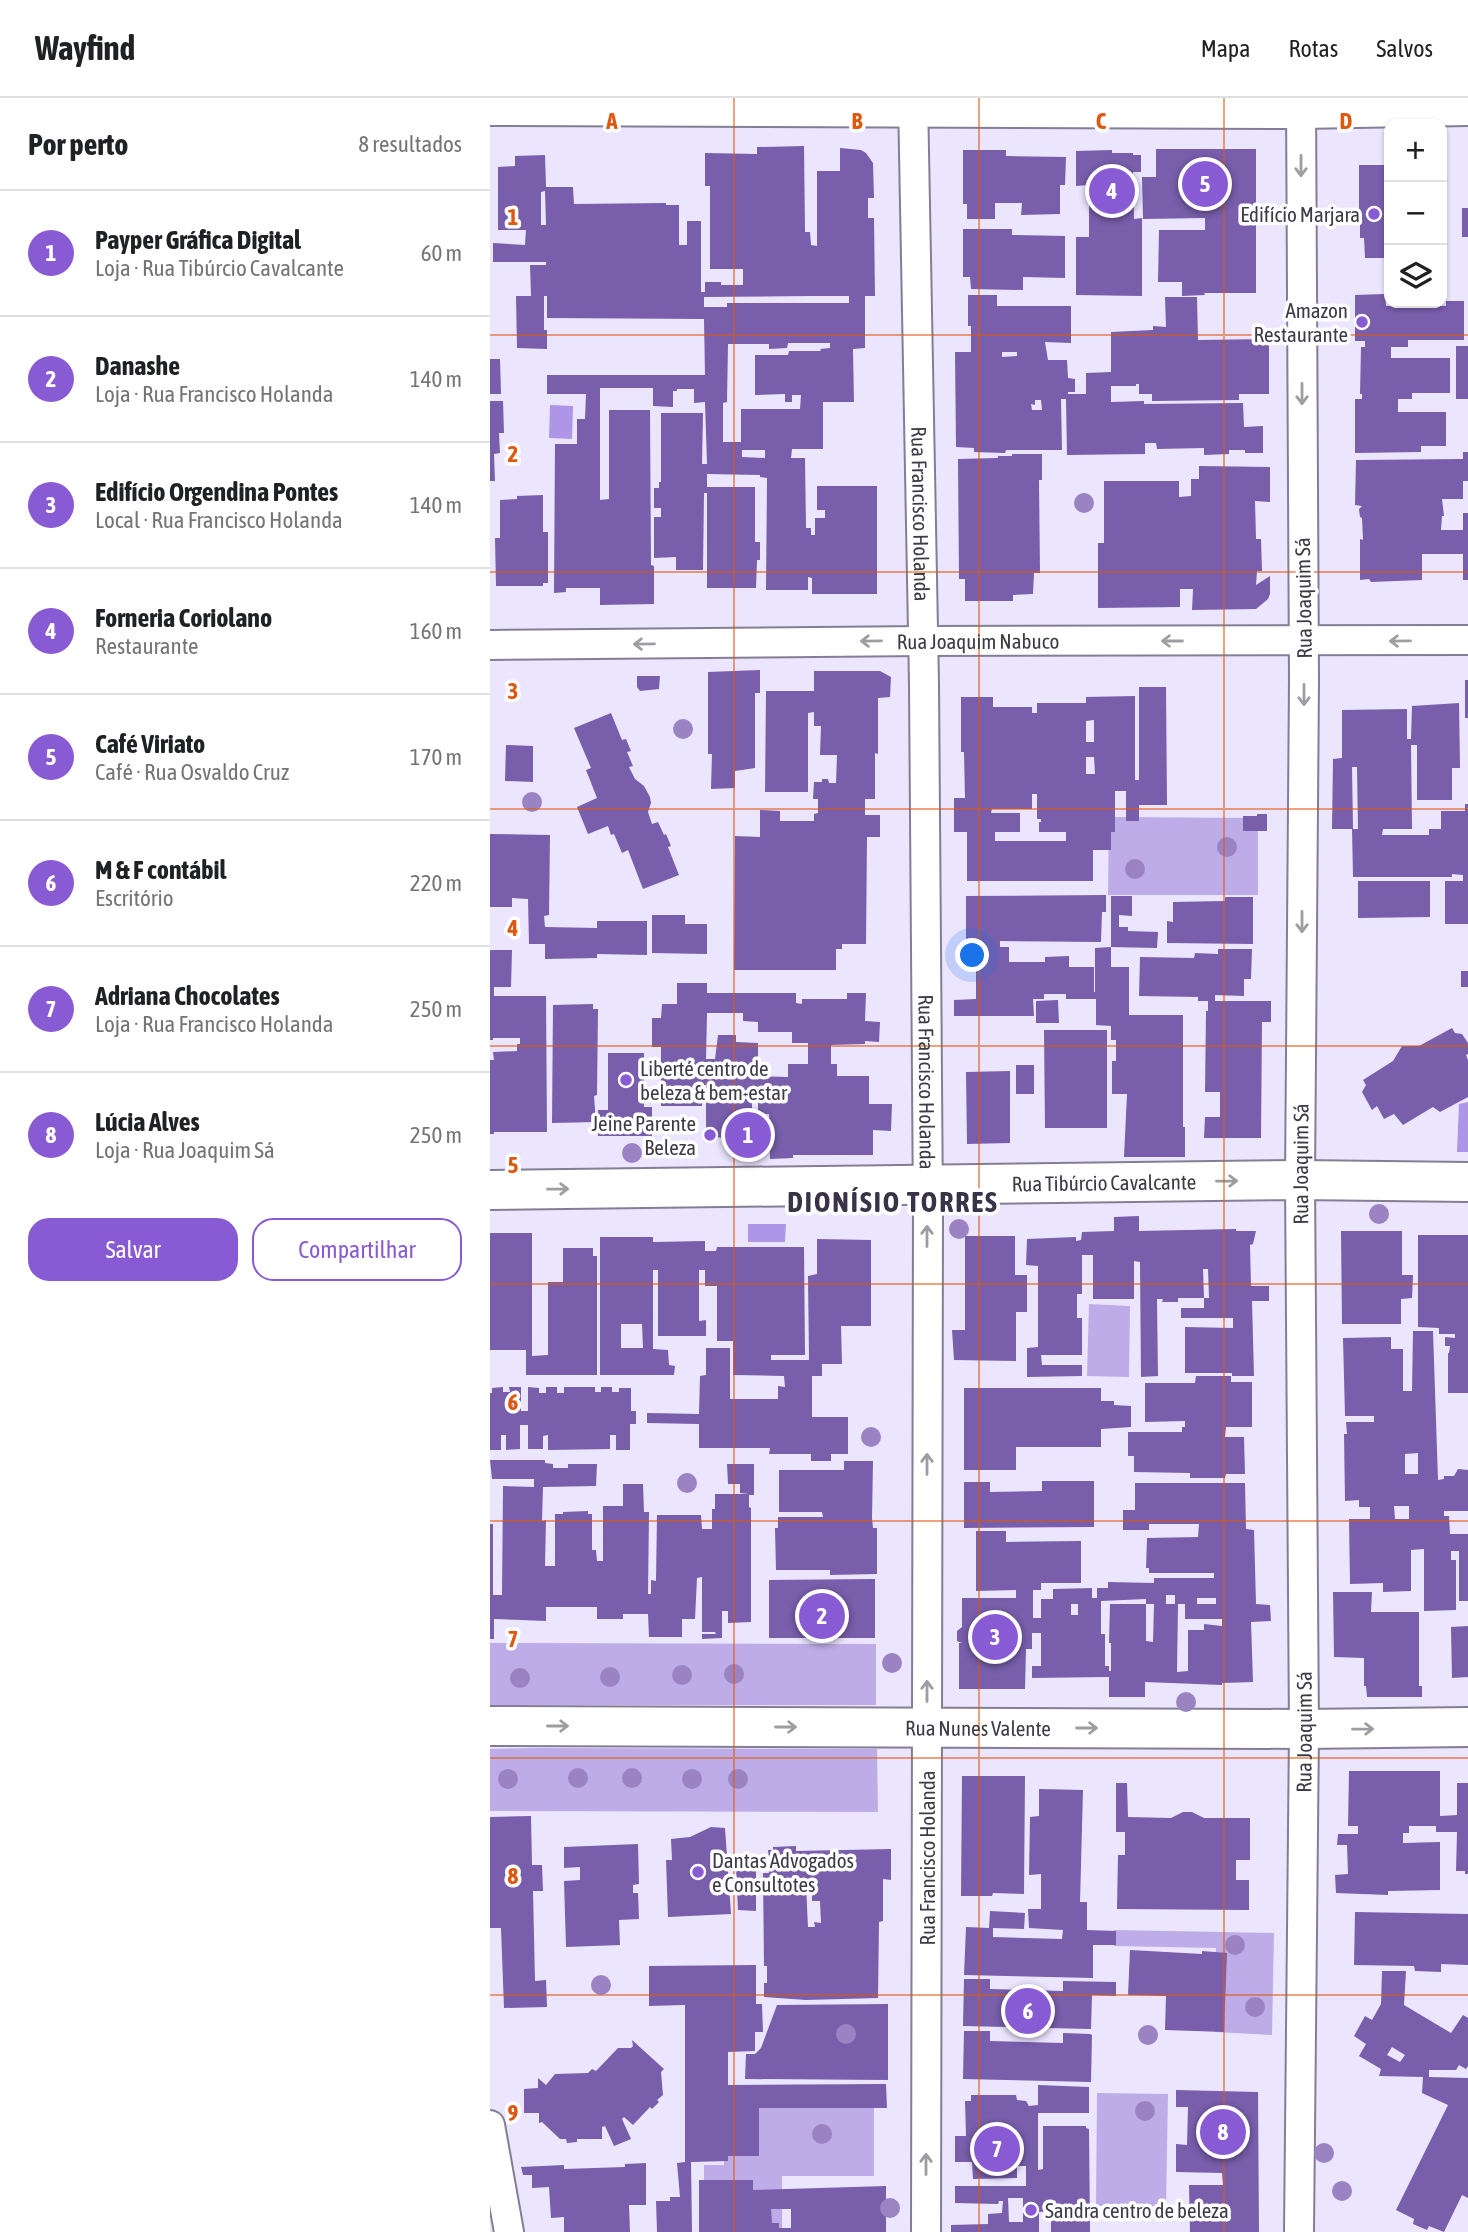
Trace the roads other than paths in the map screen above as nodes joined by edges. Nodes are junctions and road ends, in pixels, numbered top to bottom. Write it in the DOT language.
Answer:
graph roads {
  1 [pos="913,102"];
  2 [pos="1301,103"];
  3 [pos="490,106"];
  4 [pos="1468,106"];
  5 [pos="1468,640"];
  6 [pos="924,641"];
  7 [pos="1304,641"];
  8 [pos="490,645"];
  9 [pos="1300,1180"];
  10 [pos="1468,1182"];
  11 [pos="927,1185"];
  12 [pos="490,1190"];
  13 [pos="490,1726"];
  14 [pos="926,1727"];
  15 [pos="1468,1727"];
  16 [pos="1304,1729"];
  17 [pos="490,2125"];
  18 [pos="509,2232"];
  19 [pos="926,2232"];
  20 [pos="1299,2232"];
  1 -- 2 [label="street"];
  1 -- 3 [label="street"];
  1 -- 6 [label="street, Rua Francisco Holanda"];
  2 -- 4 [label="street"];
  2 -- 7 [label="street, Rua Joaquim Sá, one-way"];
  5 -- 7 [label="street, Rua Joaquim Nabuco, one-way"];
  7 -- 6 [label="street, Rua Joaquim Nabuco, one-way"];
  6 -- 8 [label="street, Rua Joaquim Nabuco, one-way"];
  6 -- 11 [label="street, Rua Francisco Holanda"];
  7 -- 9 [label="street, Rua Joaquim Sá, one-way"];
  9 -- 10 [label="street, Rua Tibúrcio Cavalcante"];
  11 -- 9 [label="street, Rua Tibúrcio Cavalcante, one-way"];
  9 -- 16 [label="street, Rua Joaquim Sá"];
  12 -- 11 [label="street, Rua Tibúrcio Cavalcante, one-way"];
  14 -- 11 [label="street, Rua Francisco Holanda, one-way"];
  13 -- 14 [label="street, Rua Nunes Valente, one-way"];
  14 -- 16 [label="street, Rua Nunes Valente, one-way"];
  19 -- 14 [label="street, Rua Francisco Holanda, one-way"];
  16 -- 15 [label="street, Rua Nunes Valente, one-way"];
  16 -- 20 [label="street, Rua Joaquim Sá"];
  17 -- 18 [label="street"];
}
